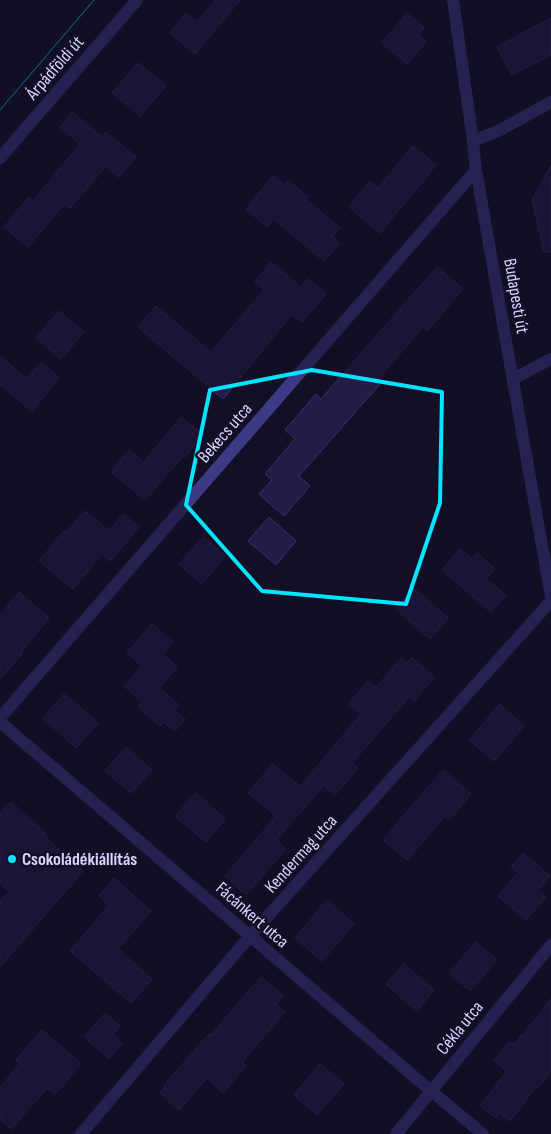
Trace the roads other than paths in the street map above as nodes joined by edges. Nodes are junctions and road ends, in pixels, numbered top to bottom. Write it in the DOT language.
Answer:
graph roads {
  1 [pos="137,0"];
  2 [pos="453,0"];
  3 [pos="551,102"];
  4 [pos="473,141"];
  5 [pos="0,158"];
  6 [pos="476,170"];
  7 [pos="551,359"];
  8 [pos="513,380"];
  9 [pos="551,599"];
  10 [pos="0,720"];
  11 [pos="250,936"];
  12 [pos="551,944"];
  13 [pos="431,1091"];
  14 [pos="81,1134"];
  15 [pos="396,1134"];
  16 [pos="482,1134"];
  1 -- 5 [label="street, Árpádföldi út"];
  2 -- 4 [label="street, Budapesti út"];
  3 -- 4 [label="street"];
  4 -- 6 [label="street, Budapesti út"];
  6 -- 8 [label="street, Budapesti út"];
  6 -- 10 [label="street, Bekecs utca"];
  7 -- 8 [label="street"];
  8 -- 9 [label="street, Budapesti út"];
  9 -- 11 [label="street, Kendermag utca"];
  10 -- 11 [label="street, Fácánkert utca"];
  11 -- 13 [label="street, Fácánkert utca"];
  11 -- 14 [label="street, Kendermag utca"];
  12 -- 13 [label="street, Cékla utca"];
  13 -- 15 [label="street, Cékla utca"];
  13 -- 16 [label="street, Fácánkert utca"];
}
